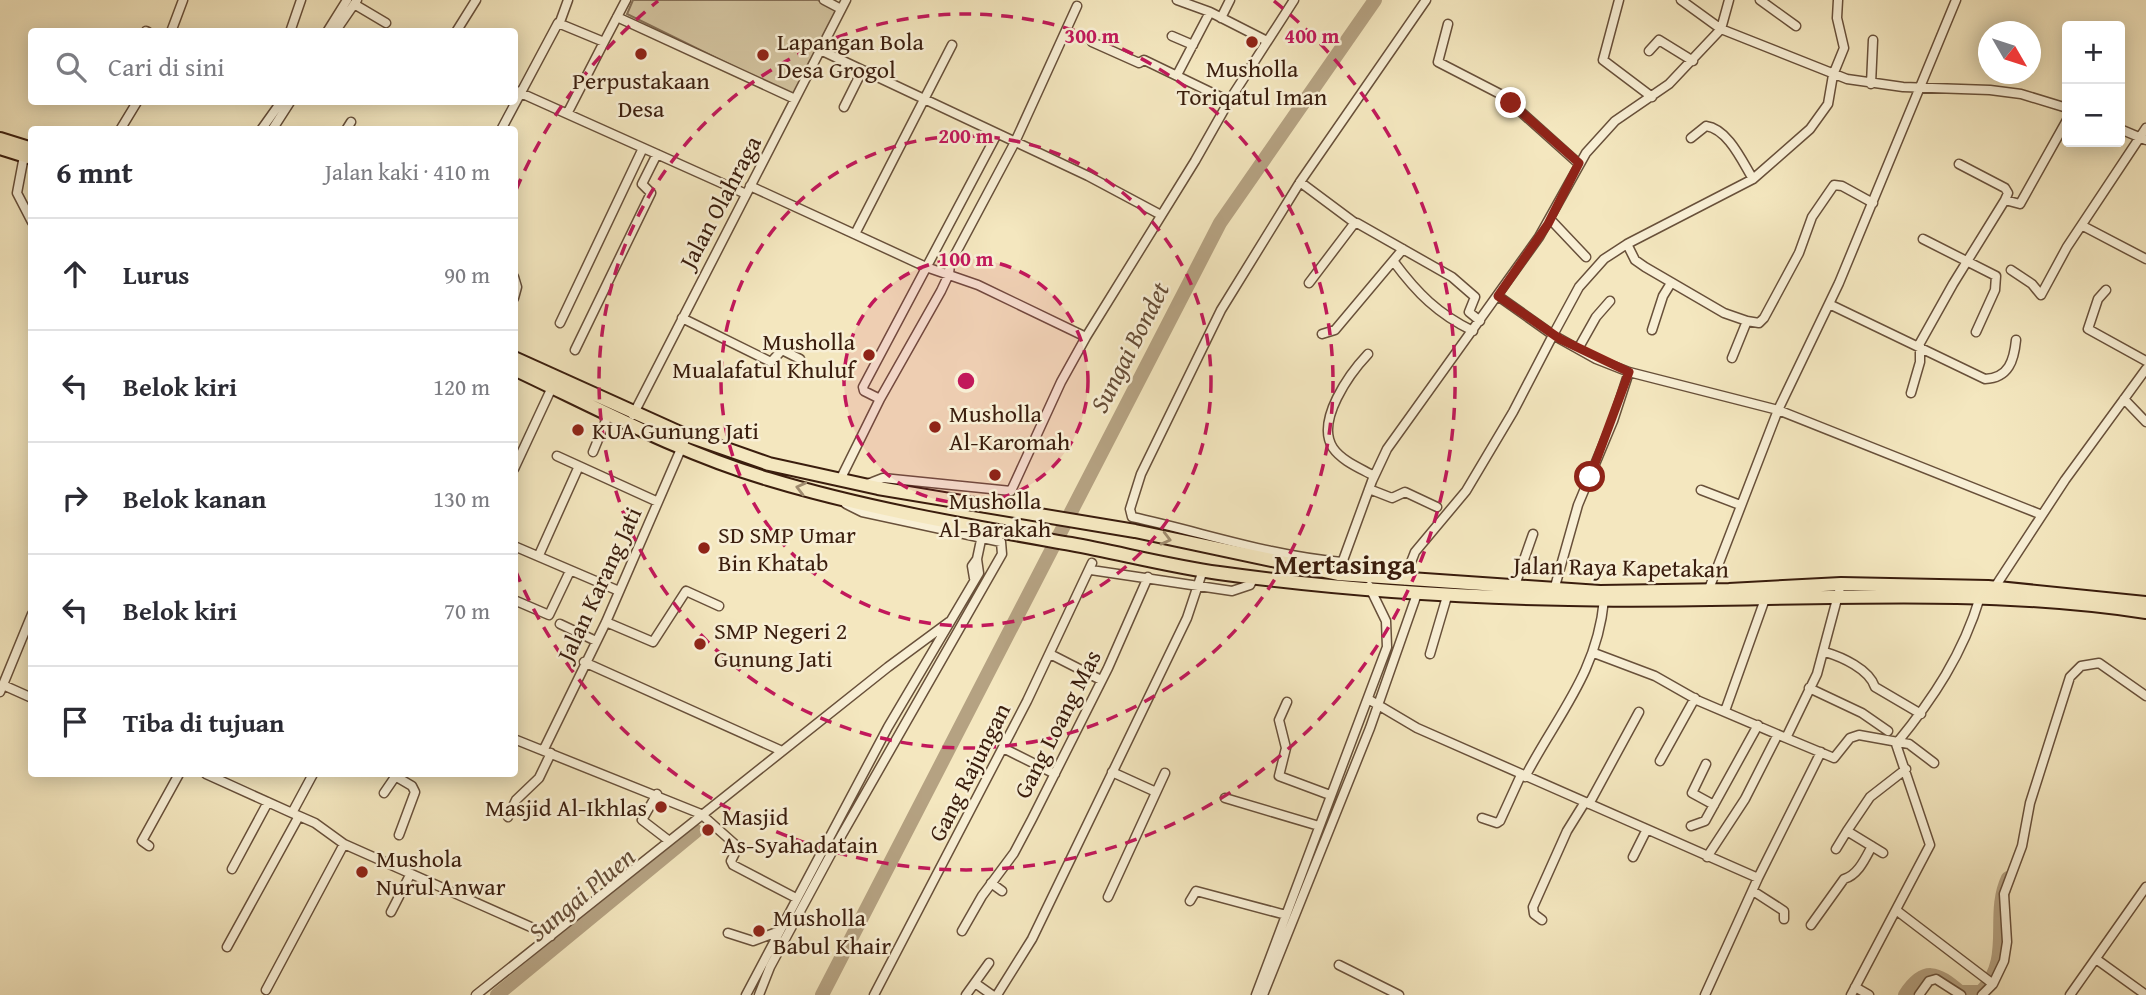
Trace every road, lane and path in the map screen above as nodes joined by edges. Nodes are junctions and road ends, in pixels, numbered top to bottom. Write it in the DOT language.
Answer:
graph roads {
  1 [pos="183,0"];
  2 [pos="301,0"];
  3 [pos="476,0"];
  4 [pos="568,0"];
  5 [pos="626,0"];
  6 [pos="824,0"];
  7 [pos="846,0"];
  8 [pos="1177,0"];
  9 [pos="1230,0"];
  10 [pos="1294,0"];
  11 [pos="1426,0"];
  12 [pos="1619,0"];
  13 [pos="1681,0"];
  14 [pos="1729,0"];
  15 [pos="1760,0"];
  16 [pos="1838,0"];
  17 [pos="1956,0"];
  18 [pos="352,1"];
  19 [pos="1077,6"];
  20 [pos="841,9"];
  21 [pos="1210,12"];
  22 [pos="617,17"];
  23 [pos="1221,18"];
  24 [pos="560,22"];
  25 [pos="386,23"];
  26 [pos="1448,24"];
  27 [pos="1796,26"];
  28 [pos="172,28"];
  29 [pos="291,28"];
  30 [pos="330,28"];
  31 [pos="337,28"];
  32 [pos="458,28"];
  33 [pos="1721,29"];
  34 [pos="1172,36"];
  35 [pos="1873,40"];
  36 [pos="1267,41"];
  37 [pos="604,42"];
  38 [pos="1092,42"];
  39 [pos="952,45"];
  40 [pos="1193,46"];
  41 [pos="820,50"];
  42 [pos="1649,51"];
  43 [pos="1693,61"];
  44 [pos="862,71"];
  45 [pos="1177,75"];
  46 [pos="1833,75"];
  47 [pos="1871,84"];
  48 [pos="1921,85"];
  49 [pos="518,91"];
  50 [pos="1652,97"];
  51 [pos="795,99"];
  52 [pos="924,101"];
  53 [pos="1229,101"];
  54 [pos="135,105"];
  55 [pos="275,105"];
  56 [pos="288,105"];
  57 [pos="512,105"];
  58 [pos="2062,106"];
  59 [pos="844,107"];
  60 [pos="568,112"];
  61 [pos="122,126"];
  62 [pos="263,126"];
  63 [pos="275,126"];
  64 [pos="503,126"];
  65 [pos="2146,128"];
  66 [pos="2062,129"];
  67 [pos="2125,131"];
  68 [pos="997,134"];
  69 [pos="1691,138"];
  70 [pos="2143,138"];
  71 [pos="0,139"];
  72 [pos="1015,142"];
  73 [pos="0,148"];
  74 [pos="643,148"];
  75 [pos="28,153"];
  76 [pos="28,154"];
  77 [pos="657,154"];
  78 [pos="28,157"];
  79 [pos="1579,163"];
  80 [pos="1959,163"];
  81 [pos="1752,177"];
  82 [pos="1300,182"];
  83 [pos="748,190"];
  84 [pos="2005,200"];
  85 [pos="1873,203"];
  86 [pos="28,214"];
  87 [pos="1161,215"];
  88 [pos="1550,219"];
  89 [pos="1355,223"];
  90 [pos="2083,226"];
  91 [pos="855,234"];
  92 [pos="1923,239"];
  93 [pos="1627,244"];
  94 [pos="1403,249"];
  95 [pos="1586,257"];
  96 [pos="2146,259"];
  97 [pos="1394,262"];
  98 [pos="1969,262"];
  99 [pos="926,267"];
  100 [pos="2011,270"];
  101 [pos="949,274"];
  102 [pos="1309,283"];
  103 [pos="1671,283"];
  104 [pos="2106,290"];
  105 [pos="1498,296"];
  106 [pos="1610,301"];
  107 [pos="1829,304"];
  108 [pos="682,318"];
  109 [pos="1480,321"];
  110 [pos="1747,321"];
  111 [pos="560,323"];
  112 [pos="1652,330"];
  113 [pos="1472,331"];
  114 [pos="1550,332"];
  115 [pos="1976,332"];
  116 [pos="1322,334"];
  117 [pos="1086,337"];
  118 [pos="2016,340"];
  119 [pos="1920,346"];
  120 [pos="1578,349"];
  121 [pos="575,350"];
  122 [pos="1368,354"];
  123 [pos="1732,358"];
  124 [pos="800,359"];
  125 [pos="518,360"];
  126 [pos="2146,361"];
  127 [pos="2146,369"];
  128 [pos="518,370"];
  129 [pos="1629,372"];
  130 [pos="554,382"];
  131 [pos="1911,393"];
  132 [pos="880,399"];
  133 [pos="2124,399"];
  134 [pos="1778,410"];
  135 [pos="608,414"];
  136 [pos="631,417"];
  137 [pos="2146,422"];
  138 [pos="684,441"];
  139 [pos="593,452"];
  140 [pos="557,456"];
  141 [pos="518,460"];
  142 [pos="579,466"];
  143 [pos="1374,476"];
  144 [pos="840,480"];
  145 [pos="865,485"];
  146 [pos="1369,489"];
  147 [pos="1701,490"];
  148 [pos="840,498"];
  149 [pos="658,502"];
  150 [pos="1740,505"];
  151 [pos="1437,507"];
  152 [pos="2042,515"];
  153 [pos="1532,534"];
  154 [pos="981,540"];
  155 [pos="518,547"];
  156 [pos="539,555"];
  157 [pos="1340,568"];
  158 [pos="570,570"];
  159 [pos="1202,570"];
  160 [pos="1148,577"];
  161 [pos="1254,578"];
  162 [pos="1404,580"];
  163 [pos="1368,583"];
  164 [pos="1199,585"];
  165 [pos="1994,587"];
  166 [pos="1449,588"];
  167 [pos="1554,590"];
  168 [pos="1840,590"];
  169 [pos="619,591"];
  170 [pos="1418,591"];
  171 [pos="1513,592"];
  172 [pos="1590,595"];
  173 [pos="1707,595"];
  174 [pos="1980,597"];
  175 [pos="1765,599"];
  176 [pos="1604,600"];
  177 [pos="518,602"];
  178 [pos="2146,603"];
  179 [pos="719,606"];
  180 [pos="2146,612"];
  181 [pos="606,622"];
  182 [pos="949,622"];
  183 [pos="28,624"];
  184 [pos="560,624"];
  185 [pos="596,641"];
  186 [pos="1825,652"];
  187 [pos="1594,653"];
  188 [pos="1050,654"];
  189 [pos="1430,654"];
  190 [pos="584,662"];
  191 [pos="1101,680"];
  192 [pos="1809,688"];
  193 [pos="1,689"];
  194 [pos="2146,696"];
  195 [pos="28,697"];
  196 [pos="1695,698"];
  197 [pos="1287,702"];
  198 [pos="1373,702"];
  199 [pos="1725,711"];
  200 [pos="1639,712"];
  201 [pos="1920,714"];
  202 [pos="1758,725"];
  203 [pos="1888,731"];
  204 [pos="1781,737"];
  205 [pos="518,740"];
  206 [pos="1896,744"];
  207 [pos="1003,748"];
  208 [pos="548,751"];
  209 [pos="782,751"];
  210 [pos="1821,752"];
  211 [pos="1660,761"];
  212 [pos="1934,763"];
  213 [pos="1706,764"];
  214 [pos="1906,769"];
  215 [pos="1112,772"];
  216 [pos="1055,774"];
  217 [pos="1165,774"];
  218 [pos="1523,776"];
  219 [pos="176,777"];
  220 [pos="213,777"];
  221 [pos="312,777"];
  222 [pos="395,777"];
  223 [pos="399,777"];
  224 [pos="1156,792"];
  225 [pos="384,793"];
  226 [pos="657,794"];
  227 [pos="1225,798"];
  228 [pos="1334,801"];
  229 [pos="268,802"];
  230 [pos="1587,803"];
  231 [pos="1714,805"];
  232 [pos="296,814"];
  233 [pos="704,816"];
  234 [pos="508,817"];
  235 [pos="1482,818"];
  236 [pos="1319,826"];
  237 [pos="1691,826"];
  238 [pos="1646,831"];
  239 [pos="1847,831"];
  240 [pos="399,835"];
  241 [pos="668,840"];
  242 [pos="344,844"];
  243 [pos="149,846"];
  244 [pos="1872,846"];
  245 [pos="1836,849"];
  246 [pos="1883,853"];
  247 [pos="1707,857"];
  248 [pos="1633,858"];
  249 [pos="232,869"];
  250 [pos="410,875"];
  251 [pos="1758,878"];
  252 [pos="991,883"];
  253 [pos="2146,887"];
  254 [pos="1002,891"];
  255 [pos="1752,891"];
  256 [pos="1108,897"];
  257 [pos="796,898"];
  258 [pos="1190,901"];
  259 [pos="1896,911"];
  260 [pos="391,912"];
  261 [pos="1288,915"];
  262 [pos="1784,919"];
  263 [pos="1542,920"];
  264 [pos="1811,925"];
  265 [pos="962,930"];
  266 [pos="777,932"];
  267 [pos="728,933"];
  268 [pos="551,936"];
  269 [pos="227,947"];
  270 [pos="2096,959"];
  271 [pos="989,963"];
  272 [pos="1339,965"];
  273 [pos="1990,982"];
  274 [pos="975,983"];
  275 [pos="266,990"];
  276 [pos="1853,991"];
  277 [pos="1264,992"];
  278 [pos="476,995"];
  279 [pos="746,995"];
  280 [pos="759,995"];
  281 [pos="874,995"];
  282 [pos="967,995"];
  283 [pos="994,995"];
  284 [pos="1256,995"];
  285 [pos="1276,995"];
  286 [pos="1399,995"];
  287 [pos="1705,995"];
  288 [pos="1869,995"];
  289 [pos="1919,995"];
  290 [pos="1961,995"];
  291 [pos="1982,995"];
  292 [pos="2070,995"];
  293 [pos="2146,995"];
  1 -- 28 [label="street"];
  2 -- 29 [label="street"];
  3 -- 32 [label="street"];
  4 -- 24 [label="street"];
  5 -- 22 [label="street"];
  6 -- 20 [label="street"];
  7 -- 20 [label="street, Jalan Olahraga"];
  8 -- 21 [label="street"];
  9 -- 23 [label="street"];
  10 -- 36 [label="street"];
  11 -- 82 [label="street"];
  12 -- 50 [label="street"];
  13 -- 33 [label="street"];
  14 -- 33 [label="street"];
  15 -- 27 [label="street"];
  16 -- 46 [label="street"];
  17 -- 48 [label="street"];
  18 -- 25 [label="street"];
  18 -- 30 [label="street"];
  18 -- 31 [label="street"];
  19 -- 72 [label="street"];
  20 -- 41 [label="street, Jalan Olahraga"];
  21 -- 23 [label="street"];
  21 -- 40 [label="street"];
  22 -- 37 [label="street"];
  22 -- 51 [label="street"];
  23 -- 36 [label="street"];
  24 -- 37 [label="street"];
  24 -- 49 [label="street"];
  26 -- 79 [label="street"];
  33 -- 43 [label="street"];
  33 -- 46 [label="street"];
  34 -- 40 [label="street"];
  35 -- 47 [label="street"];
  36 -- 53 [label="street"];
  37 -- 60 [label="street"];
  38 -- 45 [label="street"];
  39 -- 52 [label="street"];
  40 -- 45 [label="street"];
  41 -- 44 [label="street"];
  41 -- 51 [label="street, Jalan Olahraga"];
  42 -- 43 [label="street"];
  43 -- 50 [label="street"];
  44 -- 52 [label="street"];
  44 -- 59 [label="street"];
  45 -- 53 [label="street"];
  46 -- 47 [label="street"];
  46 -- 81 [label="street"];
  47 -- 48 [label="street"];
  48 -- 58 [label="street"];
  48 -- 85 [label="street"];
  49 -- 60 [label="street"];
  50 -- 79 [label="street"];
  51 -- 83 [label="street, Jalan Olahraga"];
  52 -- 68 [label="street"];
  52 -- 91 [label="street"];
  53 -- 87 [label="street"];
  54 -- 61 [label="street"];
  55 -- 62 [label="street"];
  56 -- 63 [label="street"];
  57 -- 64 [label="street"];
  60 -- 74 [label="street"];
  65 -- 70 [label="street"];
  66 -- 84 [label="street"];
  67 -- 70 [label="street"];
  68 -- 72 [label="street"];
  68 -- 99 [label="street"];
  69 -- 81 [label="street"];
  70 -- 90 [label="street"];
  71 -- 75 [label="highway"];
  72 -- 87 [label="street"];
  72 -- 101 [label="street"];
  73 -- 76 [label="highway"];
  74 -- 77 [label="street"];
  74 -- 111 [label="street"];
  77 -- 83 [label="street"];
  77 -- 121 [label="street"];
  78 -- 86 [label="street"];
  79 -- 88 [label="street"];
  80 -- 84 [label="street"];
  81 -- 93 [label="street"];
  82 -- 89 [label="street"];
  82 -- 157 [label="street"];
  83 -- 91 [label="street"];
  83 -- 108 [label="street, Jalan Olahraga"];
  84 -- 98 [label="street"];
  85 -- 107 [label="street"];
  85 -- 110 [label="street"];
  87 -- 117 [label="street"];
  88 -- 95 [label="street"];
  88 -- 105 [label="street"];
  89 -- 94 [label="street"];
  89 -- 102 [label="street"];
  90 -- 96 [label="street"];
  90 -- 100 [label="street"];
  91 -- 99 [label="street"];
  92 -- 98 [label="street"];
  93 -- 103 [label="street"];
  93 -- 114 [label="street"];
  94 -- 97 [label="street"];
  94 -- 109 [label="street"];
  97 -- 113 [label="street"];
  97 -- 116 [label="street"];
  98 -- 115 [label="street"];
  98 -- 119 [label="street"];
  99 -- 101 [label="street"];
  99 -- 132 [label="street"];
  101 -- 117 [label="street"];
  101 -- 132 [label="street"];
  103 -- 110 [label="street"];
  103 -- 112 [label="street"];
  104 -- 126 [label="street"];
  105 -- 109 [label="street"];
  105 -- 114 [label="street"];
  106 -- 120 [label="street"];
  107 -- 119 [label="street"];
  107 -- 134 [label="street"];
  108 -- 124 [label="street"];
  108 -- 136 [label="street, Jalan Olahraga"];
  109 -- 113 [label="street"];
  110 -- 123 [label="street"];
  113 -- 143 [label="street"];
  114 -- 120 [label="street"];
  114 -- 162 [label="street"];
  117 -- 145 [label="street"];
  118 -- 119 [label="street"];
  119 -- 131 [label="street"];
  120 -- 129 [label="street"];
  122 -- 143 [label="street"];
  125 -- 130 [label="highway"];
  127 -- 133 [label="street"];
  128 -- 130 [label="highway"];
  129 -- 134 [label="street"];
  129 -- 167 [label="street"];
  130 -- 135 [label="highway"];
  130 -- 136 [label="highway"];
  130 -- 141 [label="street"];
  132 -- 144 [label="street"];
  133 -- 137 [label="street"];
  133 -- 152 [label="street"];
  134 -- 150 [label="street"];
  134 -- 152 [label="street"];
  135 -- 136 [label="highway"];
  135 -- 139 [label="street"];
  136 -- 138 [label="highway"];
  138 -- 144 [label="highway, Jalan Raya Kapetakan"];
  148 -- 138 [label="highway, one-way"];
  138 -- 149 [label="street, Jalan Karang Jati"];
  140 -- 142 [label="street"];
  142 -- 149 [label="street"];
  142 -- 156 [label="street"];
  143 -- 146 [label="street"];
  144 -- 145 [label="highway, Jalan Raya Kapetakan"];
  145 -- 157 [label="highway, Jalan Raya Kapetakan, one-way"];
  146 -- 151 [label="street"];
  146 -- 157 [label="street"];
  147 -- 150 [label="street"];
  148 -- 154 [label="street"];
  148 -- 159 [label="highway"];
  149 -- 169 [label="street, Jalan Karang Jati"];
  150 -- 173 [label="street"];
  152 -- 165 [label="street"];
  153 -- 171 [label="street"];
  154 -- 182 [label="street"];
  154 -- 280 [label="street"];
  155 -- 156 [label="street"];
  156 -- 158 [label="street"];
  157 -- 163 [label="highway, Jalan Raya Kapetakan"];
  158 -- 169 [label="street"];
  158 -- 177 [label="street"];
  159 -- 161 [label="highway"];
  159 -- 164 [label="street"];
  160 -- 164 [label="street"];
  160 -- 188 [label="street, Gang Rajungan"];
  160 -- 191 [label="street, Gang Loang Mas"];
  161 -- 163 [label="highway"];
  161 -- 164 [label="street"];
  162 -- 163 [label="highway, Jalan Raya Kapetakan"];
  162 -- 166 [label="highway, Jalan Raya Kapetakan"];
  163 -- 170 [label="highway, Jalan Raya Kapetakan"];
  163 -- 198 [label="street"];
  164 -- 215 [label="street"];
  165 -- 168 [label="highway, Jalan Raya Kapetakan"];
  165 -- 178 [label="highway, Jalan Raya Kapetakan"];
  166 -- 170 [label="highway, Jalan Raya Kapetakan"];
  166 -- 171 [label="highway, Jalan Raya Kapetakan"];
  166 -- 189 [label="street"];
  167 -- 171 [label="highway, Jalan Raya Kapetakan"];
  167 -- 172 [label="highway, Jalan Raya Kapetakan"];
  168 -- 173 [label="highway, Jalan Raya Kapetakan"];
  168 -- 174 [label="highway, Jalan Raya Kapetakan"];
  168 -- 175 [label="highway, Jalan Raya Kapetakan"];
  168 -- 186 [label="street"];
  169 -- 181 [label="street, Jalan Karang Jati"];
  170 -- 198 [label="street"];
  171 -- 172 [label="highway, Jalan Raya Kapetakan"];
  172 -- 173 [label="highway, Jalan Raya Kapetakan"];
  172 -- 176 [label="highway, Jalan Raya Kapetakan"];
  173 -- 175 [label="highway, Jalan Raya Kapetakan"];
  173 -- 176 [label="highway, Jalan Raya Kapetakan"];
  174 -- 180 [label="highway, Jalan Raya Kapetakan"];
  174 -- 201 [label="street"];
  175 -- 199 [label="street"];
  176 -- 187 [label="street"];
  179 -- 181 [label="street"];
  181 -- 185 [label="street, Jalan Karang Jati"];
  182 -- 209 [label="street"];
  182 -- 257 [label="street"];
  183 -- 193 [label="street"];
  184 -- 185 [label="street"];
  185 -- 190 [label="street, Jalan Karang Jati"];
  186 -- 192 [label="street"];
  186 -- 201 [label="street"];
  187 -- 196 [label="street"];
  187 -- 218 [label="street"];
  188 -- 191 [label="street"];
  188 -- 207 [label="street, Gang Rajungan"];
  190 -- 208 [label="street, Jalan Karang Jati"];
  190 -- 209 [label="street"];
  191 -- 216 [label="street, Gang Loang Mas"];
  192 -- 203 [label="street"];
  192 -- 204 [label="street"];
  193 -- 195 [label="street"];
  194 -- 273 [label="street"];
  196 -- 199 [label="street"];
  196 -- 211 [label="street"];
  197 -- 228 [label="street"];
  198 -- 218 [label="street"];
  198 -- 228 [label="street"];
  198 -- 228 [label="street"];
  199 -- 202 [label="street"];
  200 -- 230 [label="street"];
  201 -- 206 [label="street"];
  202 -- 204 [label="street"];
  202 -- 231 [label="street"];
  204 -- 210 [label="street"];
  204 -- 247 [label="street"];
  205 -- 208 [label="street"];
  206 -- 210 [label="street"];
  206 -- 212 [label="street"];
  206 -- 214 [label="street"];
  207 -- 216 [label="street"];
  207 -- 281 [label="street, Gang Rajungan"];
  208 -- 226 [label="street"];
  208 -- 234 [label="street, Jalan Karang Jati"];
  209 -- 233 [label="street"];
  210 -- 251 [label="street"];
  213 -- 231 [label="street"];
  214 -- 239 [label="street"];
  214 -- 259 [label="street"];
  215 -- 224 [label="street"];
  215 -- 283 [label="street"];
  216 -- 252 [label="street, Gang Loang Mas"];
  217 -- 224 [label="street"];
  218 -- 230 [label="street"];
  218 -- 235 [label="street"];
  219 -- 243 [label="street"];
  220 -- 229 [label="street"];
  221 -- 232 [label="street"];
  222 -- 225 [label="street"];
  223 -- 240 [label="street"];
  224 -- 256 [label="street"];
  226 -- 233 [label="street"];
  226 -- 241 [label="street"];
  227 -- 236 [label="street"];
  228 -- 236 [label="street"];
  228 -- 261 [label="street"];
  229 -- 232 [label="street"];
  229 -- 249 [label="street"];
  230 -- 238 [label="street"];
  230 -- 263 [label="street"];
  231 -- 237 [label="street"];
  232 -- 242 [label="street"];
  232 -- 269 [label="street"];
  233 -- 241 [label="street"];
  233 -- 257 [label="street"];
  236 -- 261 [label="street"];
  238 -- 247 [label="street"];
  238 -- 248 [label="street"];
  239 -- 244 [label="street"];
  239 -- 245 [label="street"];
  241 -- 268 [label="street"];
  242 -- 250 [label="street"];
  242 -- 275 [label="street"];
  244 -- 246 [label="street"];
  244 -- 264 [label="street"];
  247 -- 251 [label="street"];
  250 -- 260 [label="street"];
  250 -- 268 [label="street"];
  251 -- 255 [label="street"];
  252 -- 254 [label="street"];
  252 -- 265 [label="street, Gang Loang Mas"];
  253 -- 270 [label="street"];
  255 -- 262 [label="street"];
  255 -- 287 [label="street"];
  257 -- 266 [label="street"];
  258 -- 261 [label="street"];
  259 -- 273 [label="street"];
  259 -- 276 [label="street"];
  261 -- 277 [label="street"];
  261 -- 284 [label="street"];
  266 -- 267 [label="street"];
  266 -- 279 [label="street"];
  268 -- 278 [label="street"];
  270 -- 292 [label="street"];
  270 -- 293 [label="street"];
  271 -- 274 [label="street"];
  272 -- 286 [label="street"];
  273 -- 291 [label="street"];
  274 -- 282 [label="street"];
  274 -- 283 [label="street"];
  276 -- 288 [label="street"];
  277 -- 285 [label="street"];
  289 -- 290 [label="street"];
}
